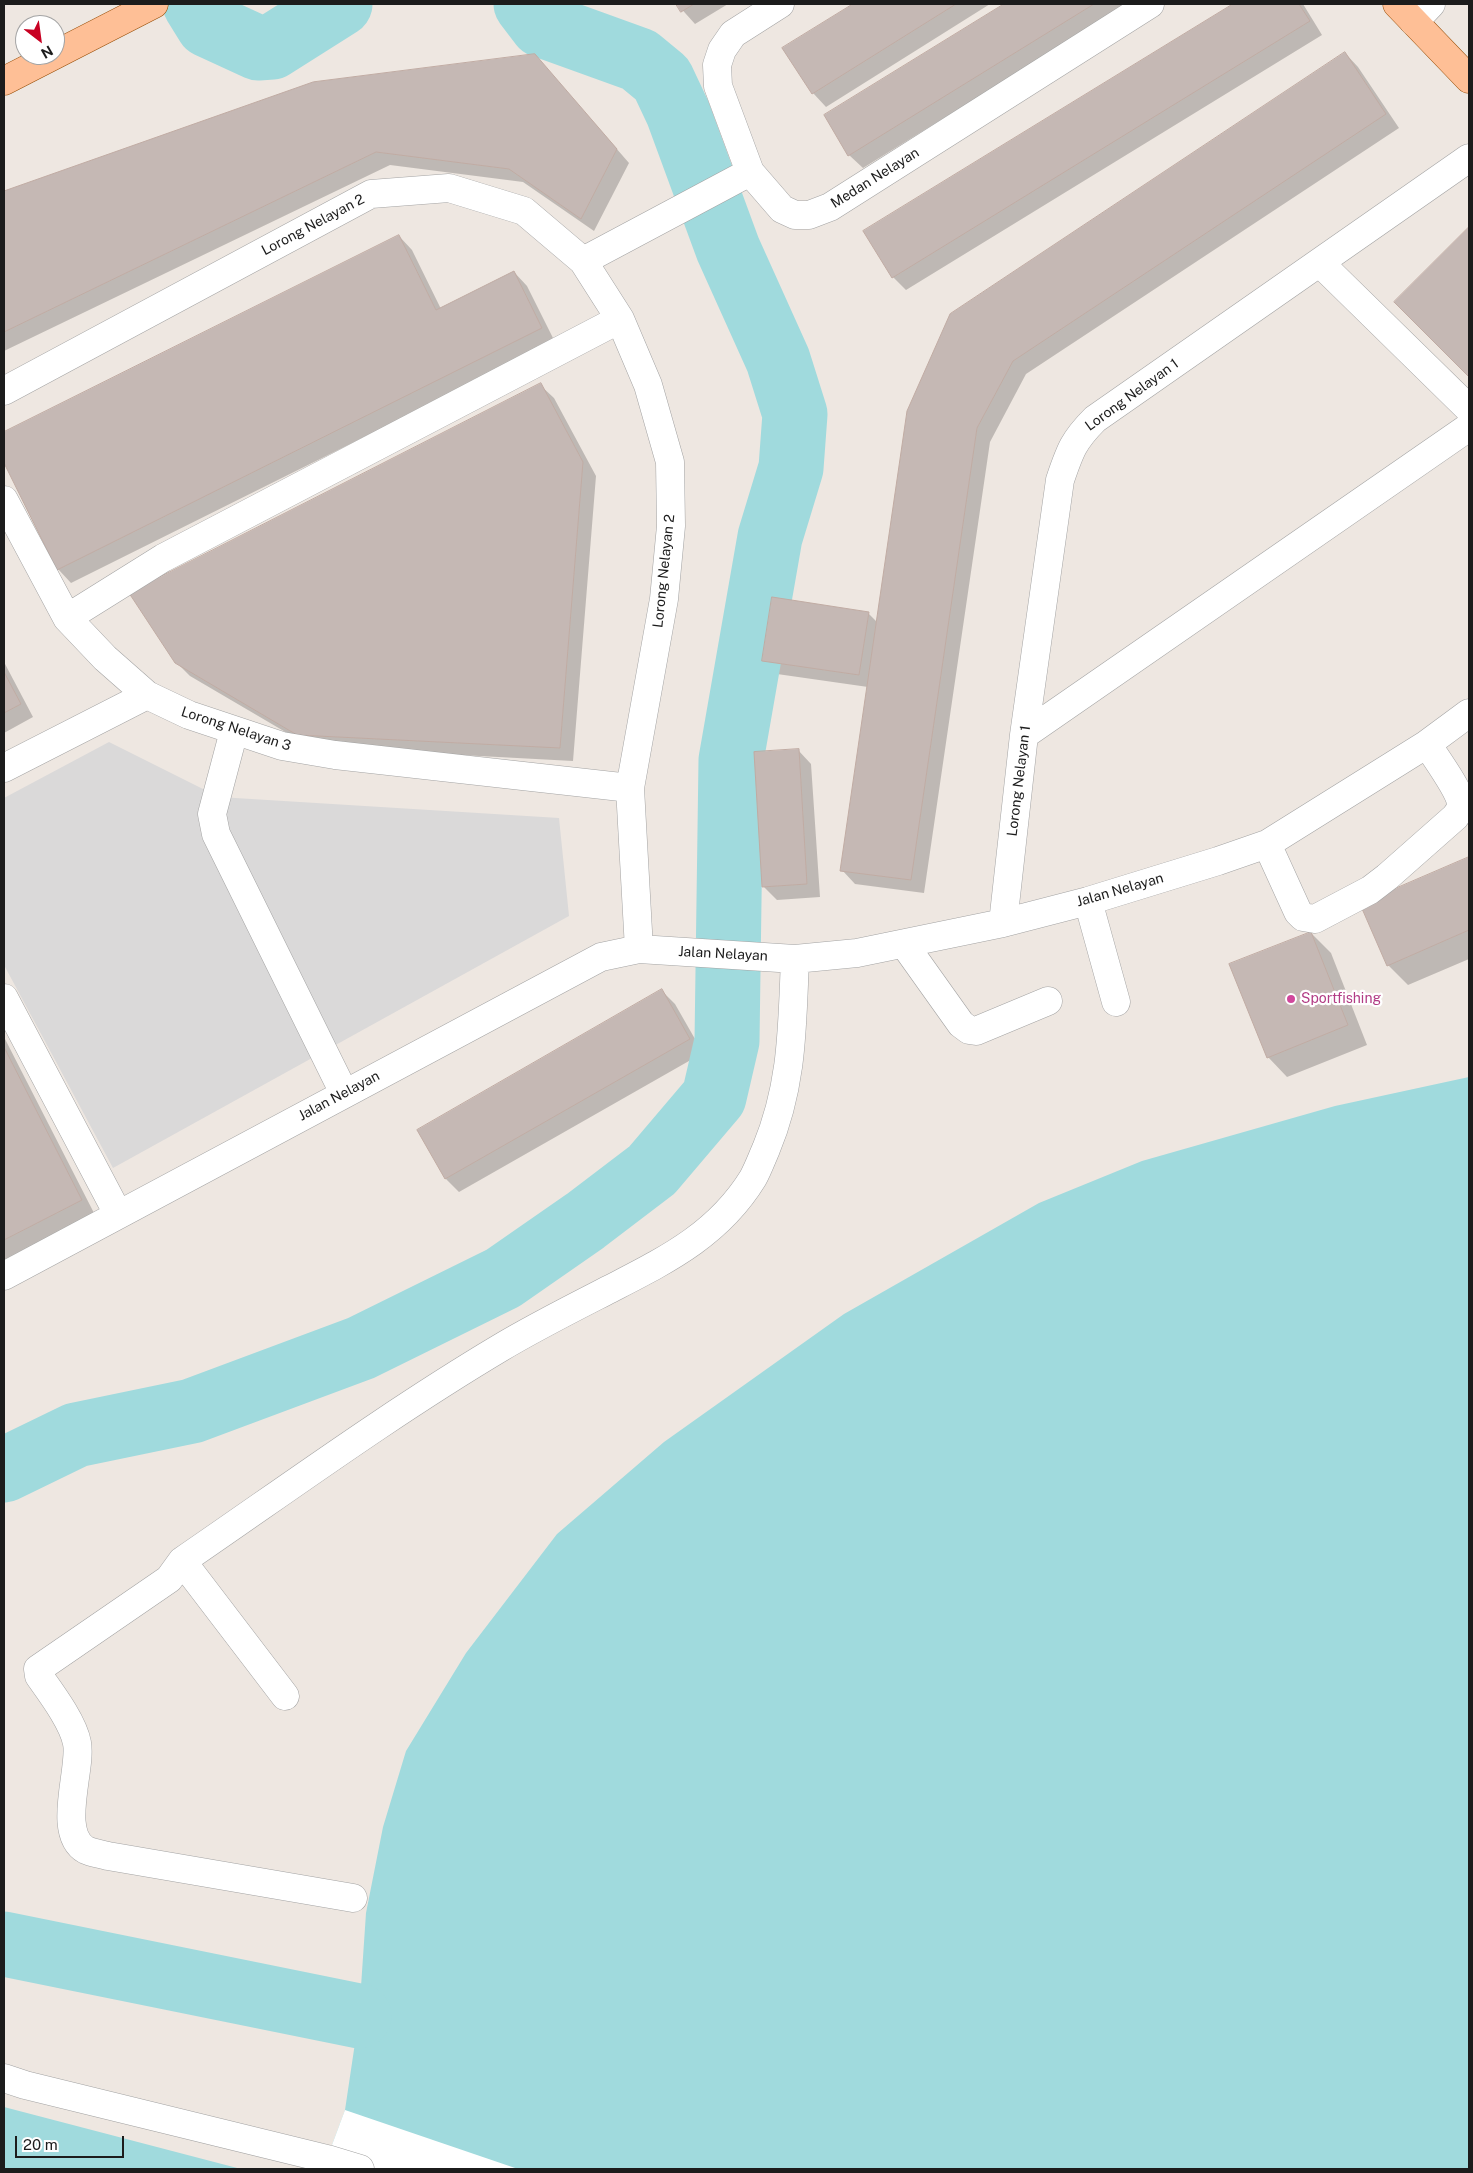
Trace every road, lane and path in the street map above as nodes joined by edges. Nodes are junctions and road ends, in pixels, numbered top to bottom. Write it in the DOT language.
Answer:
graph roads {
  1 [pos="154,4"];
  2 [pos="780,4"];
  3 [pos="1150,4"];
  4 [pos="1414,10"];
  5 [pos="1469,79"];
  6 [pos="4,82"];
  7 [pos="1469,158"];
  8 [pos="750,172"];
  9 [pos="583,261"];
  10 [pos="1320,263"];
  11 [pos="620,319"];
  12 [pos="4,391"];
  13 [pos="1469,409"];
  14 [pos="1469,427"];
  15 [pos="4,500"];
  16 [pos="67,618"];
  17 [pos="147,696"];
  18 [pos="1469,713"];
  19 [pos="234,731"];
  20 [pos="1024,735"];
  21 [pos="1427,744"];
  22 [pos="4,768"];
  23 [pos="630,788"];
  24 [pos="1463,789"];
  25 [pos="1267,844"];
  26 [pos="1088,901"];
  27 [pos="1003,923"];
  28 [pos="904,944"];
  29 [pos="639,949"];
  30 [pos="796,959"];
  31 [pos="4,998"];
  32 [pos="1048,1002"];
  33 [pos="1116,1002"];
  34 [pos="344,1093"];
  35 [pos="118,1214"];
  36 [pos="4,1276"];
  37 [pos="182,1561"];
  38 [pos="285,1696"];
  39 [pos="354,1898"];
  40 [pos="4,2078"];
  41 [pos="360,2169"];
  1 -- 6 [label="main road"];
  2 -- 8 [label="street, Medan Nelayan"];
  3 -- 8 [label="street, Medan Nelayan"];
  4 -- 5 [label="main road"];
  7 -- 10 [label="street, Lorong Nelayan 1"];
  8 -- 9 [label="street"];
  9 -- 11 [label="street, Lorong Nelayan 2"];
  9 -- 12 [label="street, Lorong Nelayan 2"];
  10 -- 13 [label="street"];
  10 -- 20 [label="street, Lorong Nelayan 1"];
  11 -- 16 [label="street"];
  11 -- 23 [label="street, Lorong Nelayan 2"];
  14 -- 20 [label="street"];
  15 -- 16 [label="street, Lorong Nelayan 3"];
  16 -- 17 [label="street, Lorong Nelayan 3"];
  17 -- 19 [label="street, Lorong Nelayan 3"];
  17 -- 22 [label="street"];
  18 -- 21 [label="street, Jalan Nelayan"];
  19 -- 23 [label="street, Lorong Nelayan 3"];
  19 -- 34 [label="street"];
  20 -- 27 [label="street, Lorong Nelayan 1"];
  21 -- 24 [label="street"];
  21 -- 25 [label="street, Jalan Nelayan"];
  23 -- 29 [label="street, Lorong Nelayan 2"];
  24 -- 25 [label="street"];
  25 -- 26 [label="street, Jalan Nelayan"];
  26 -- 27 [label="street, Jalan Nelayan"];
  26 -- 33 [label="street"];
  27 -- 28 [label="street, Jalan Nelayan"];
  28 -- 30 [label="street, Jalan Nelayan"];
  28 -- 32 [label="street"];
  29 -- 30 [label="street, Jalan Nelayan"];
  29 -- 34 [label="street, Jalan Nelayan"];
  30 -- 37 [label="street"];
  31 -- 35 [label="street"];
  34 -- 35 [label="street, Jalan Nelayan"];
  35 -- 36 [label="street, Jalan Nelayan"];
  37 -- 38 [label="street"];
  37 -- 39 [label="street"];
  40 -- 41 [label="street"];
}
